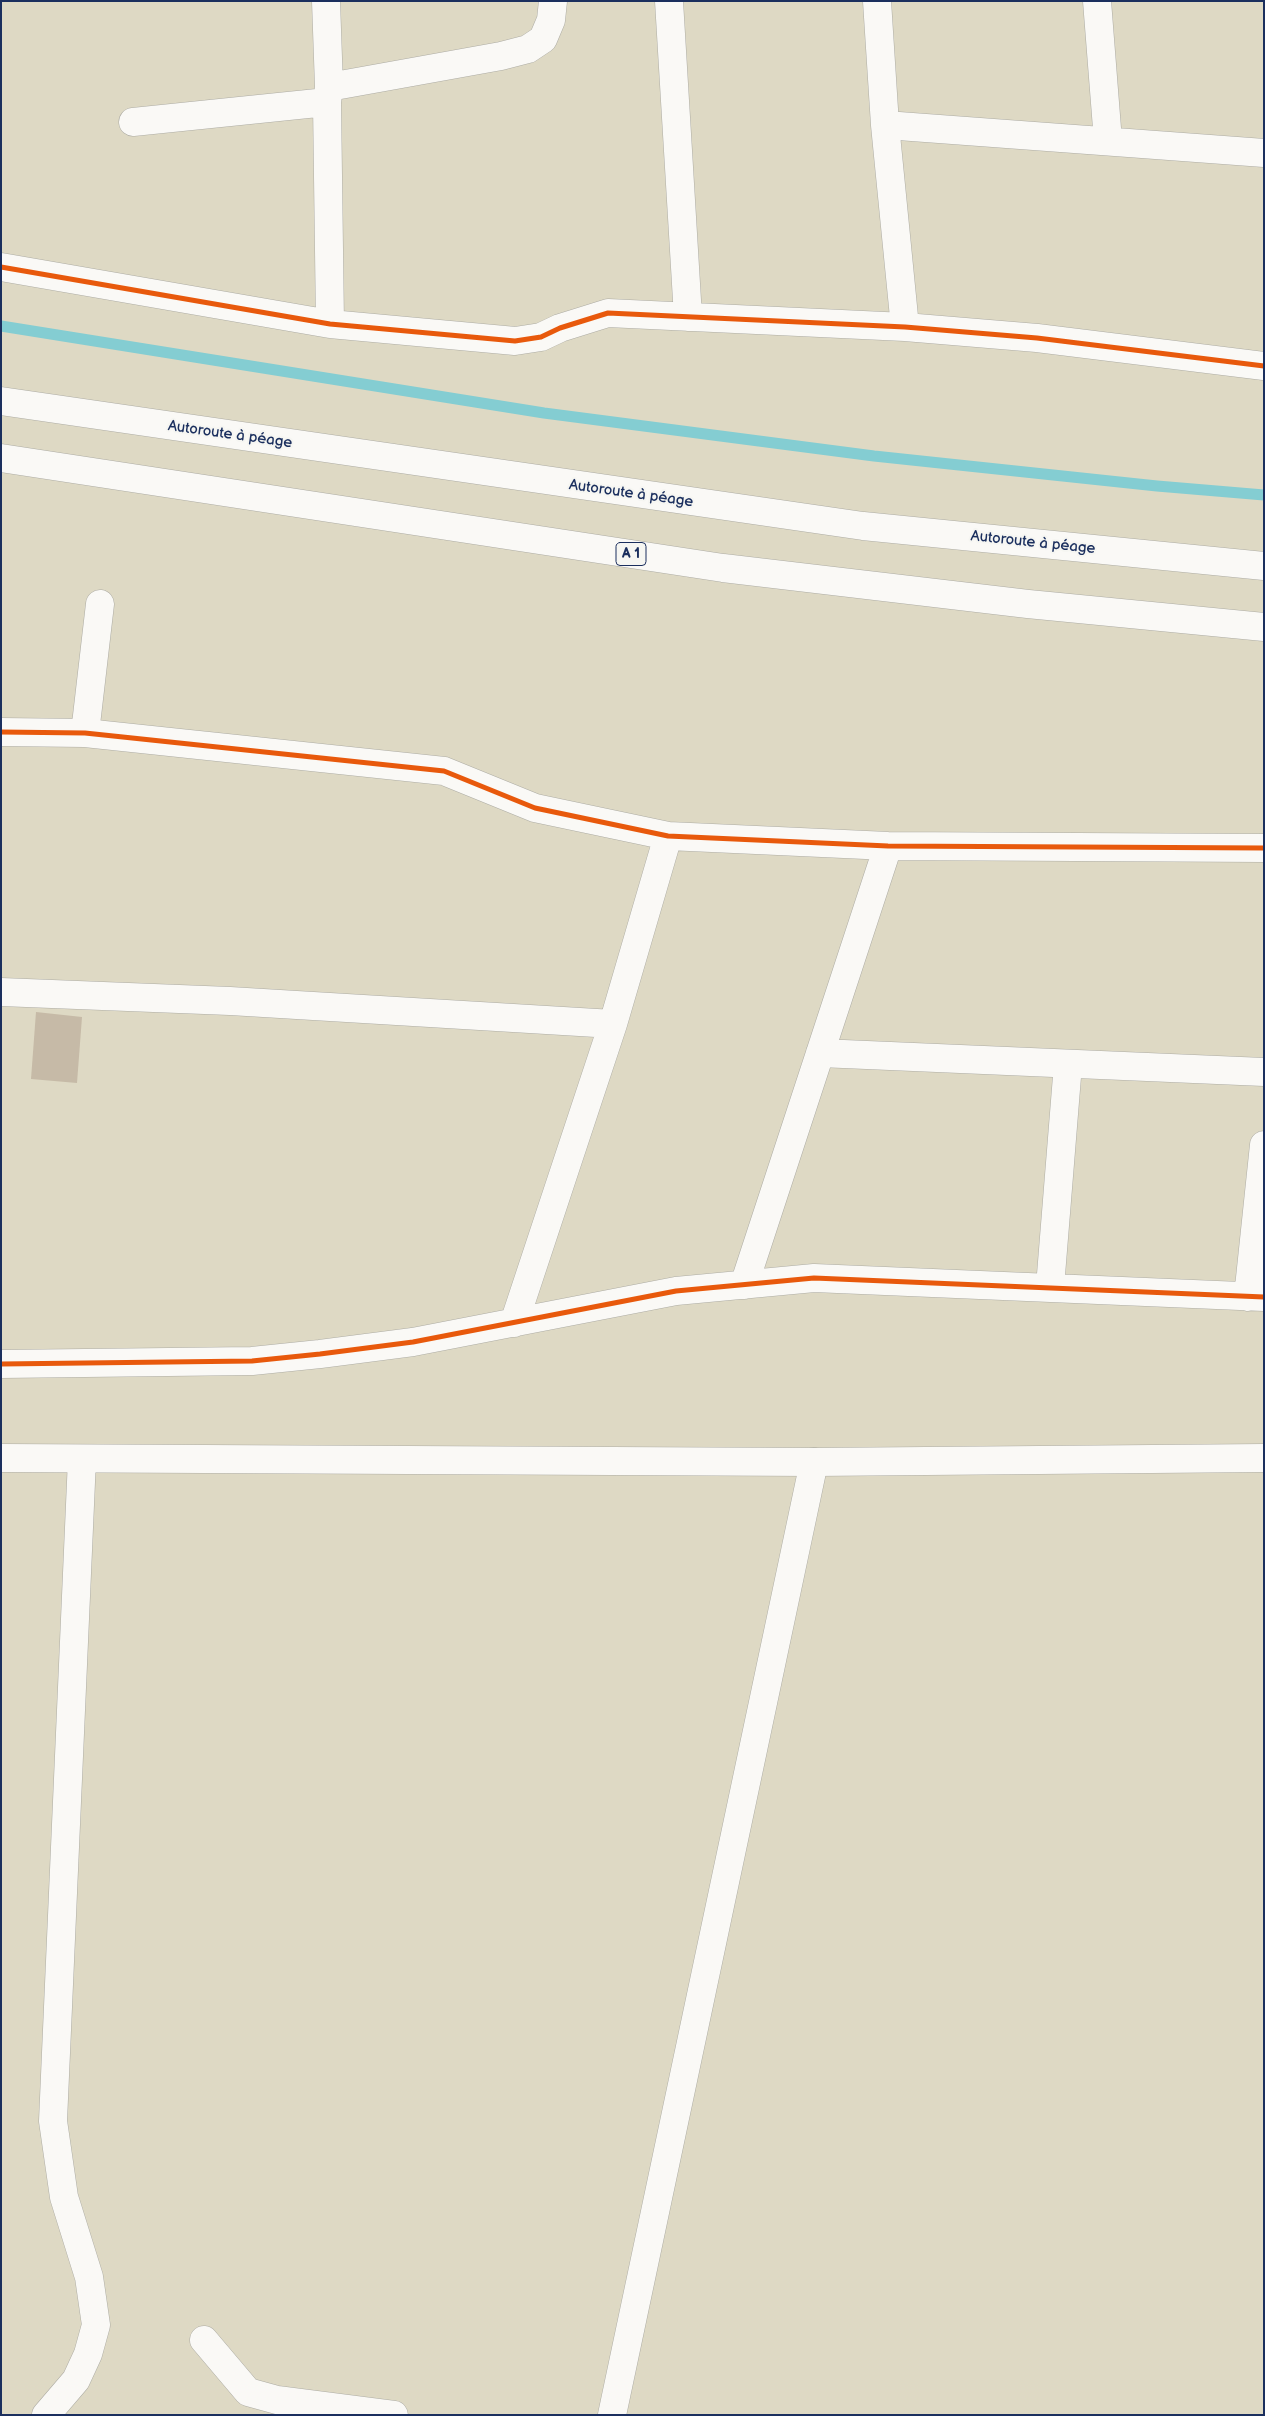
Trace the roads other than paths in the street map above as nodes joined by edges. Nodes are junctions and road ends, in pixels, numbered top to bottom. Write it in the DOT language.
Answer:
graph roads {
  1 [pos="326,1"];
  2 [pos="553,1"];
  3 [pos="669,1"];
  4 [pos="877,1"];
  5 [pos="1097,1"];
  6 [pos="328,94"];
  7 [pos="133,122"];
  8 [pos="885,124"];
  9 [pos="1108,141"];
  10 [pos="1264,153"];
  11 [pos="1,267"];
  12 [pos="688,317"];
  13 [pos="330,324"];
  14 [pos="905,327"];
  15 [pos="1264,366"];
  16 [pos="1,401"];
  17 [pos="1,458"];
  18 [pos="1264,566"];
  19 [pos="100,604"];
  20 [pos="1264,626"];
  21 [pos="1,732"];
  22 [pos="85,733"];
  23 [pos="668,836"];
  24 [pos="888,846"];
  25 [pos="1264,848"];
  26 [pos="1,992"];
  27 [pos="613,1024"];
  28 [pos="820,1053"];
  29 [pos="1068,1064"];
  30 [pos="1264,1072"];
  31 [pos="1264,1145"];
  32 [pos="744,1285"];
  33 [pos="1050,1287"];
  34 [pos="1256,1297"];
  35 [pos="514,1322"];
  36 [pos="1,1364"];
  37 [pos="1,1458"];
  38 [pos="1264,1458"];
  39 [pos="82,1459"];
  40 [pos="814,1462"];
  41 [pos="204,2340"];
  42 [pos="46,2415"];
  43 [pos="394,2415"];
  44 [pos="612,2415"];
  1 -- 6 [label="main road"];
  2 -- 6 [label="main road"];
  3 -- 12 [label="main road"];
  4 -- 8 [label="main road"];
  5 -- 9 [label="main road"];
  6 -- 7 [label="main road"];
  6 -- 13 [label="main road"];
  8 -- 9 [label="main road"];
  8 -- 14 [label="main road"];
  9 -- 10 [label="main road"];
  11 -- 13 [label="main road"];
  12 -- 13 [label="main road"];
  12 -- 14 [label="main road"];
  14 -- 15 [label="main road"];
  16 -- 18 [label="main road, Autoroute à péage"];
  17 -- 20 [label="main road, A 1"];
  19 -- 22 [label="main road"];
  21 -- 22 [label="main road"];
  22 -- 23 [label="main road"];
  23 -- 24 [label="main road"];
  23 -- 27 [label="main road"];
  24 -- 25 [label="main road"];
  24 -- 28 [label="main road"];
  26 -- 27 [label="main road"];
  27 -- 35 [label="main road"];
  28 -- 29 [label="main road"];
  28 -- 32 [label="main road"];
  29 -- 30 [label="main road"];
  29 -- 33 [label="main road"];
  31 -- 34 [label="main road"];
  32 -- 33 [label="main road"];
  32 -- 35 [label="main road"];
  33 -- 34 [label="main road"];
  35 -- 36 [label="main road"];
  37 -- 39 [label="main road"];
  38 -- 40 [label="main road"];
  39 -- 40 [label="main road"];
  39 -- 42 [label="main road"];
  40 -- 44 [label="main road"];
  41 -- 43 [label="main road"];
}
